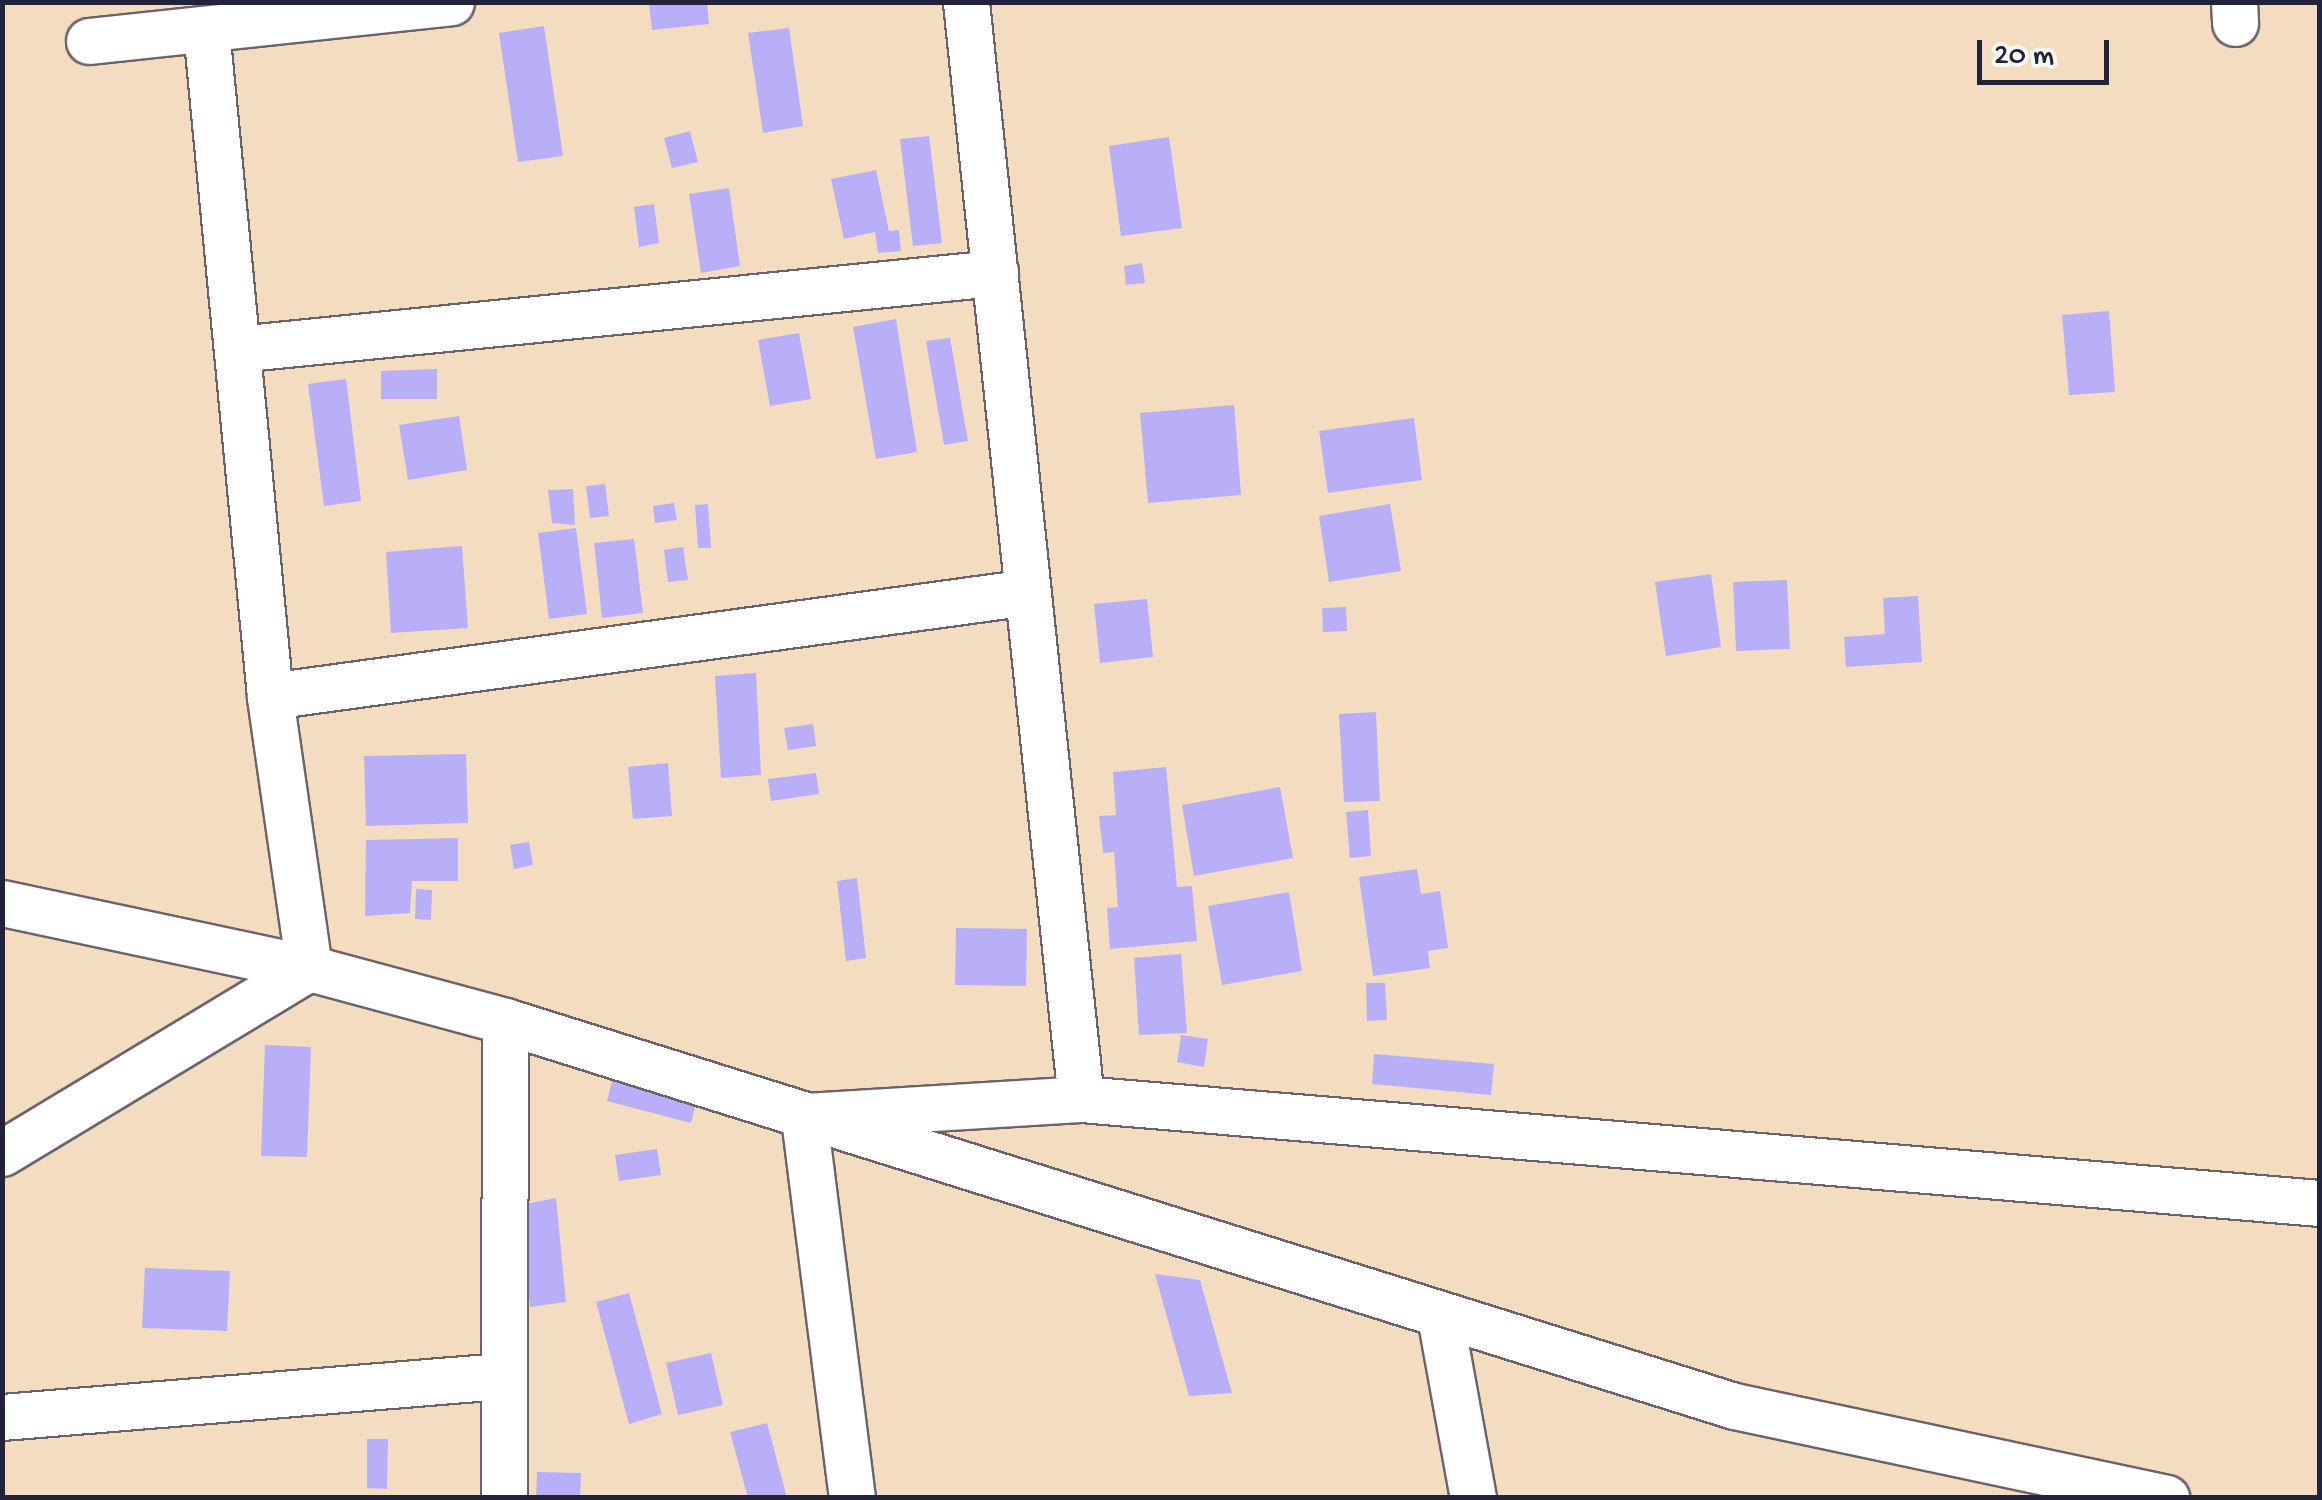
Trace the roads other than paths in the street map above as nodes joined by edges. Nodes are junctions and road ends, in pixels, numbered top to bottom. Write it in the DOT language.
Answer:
graph roads {
  1 [pos="450,2"];
  2 [pos="966,2"];
  3 [pos="206,29"];
  4 [pos="89,41"];
  5 [pos="995,273"];
  6 [pos="237,350"];
  7 [pos="1028,592"];
  8 [pos="270,696"];
  9 [pos="2,903"];
  10 [pos="309,968"];
  11 [pos="505,1021"];
  12 [pos="1080,1099"];
  13 [pos="804,1116"];
  14 [pos="2,1153"];
  15 [pos="2320,1203"];
  16 [pos="1440,1316"];
  17 [pos="500,1376"];
  18 [pos="2,1417"];
  19 [pos="504,1498"];
  20 [pos="852,1498"];
  21 [pos="1473,1498"];
  22 [pos="2166,1498"];
  1 -- 3 [label="street"];
  2 -- 5 [label="street"];
  3 -- 4 [label="street"];
  3 -- 6 [label="street"];
  5 -- 6 [label="street"];
  5 -- 7 [label="street"];
  6 -- 8 [label="street"];
  7 -- 8 [label="street"];
  7 -- 12 [label="street"];
  8 -- 10 [label="street"];
  9 -- 10 [label="street"];
  10 -- 11 [label="street"];
  10 -- 14 [label="street"];
  11 -- 13 [label="street"];
  11 -- 17 [label="street"];
  12 -- 13 [label="street"];
  12 -- 15 [label="street"];
  13 -- 16 [label="street"];
  13 -- 20 [label="street"];
  16 -- 21 [label="street"];
  16 -- 22 [label="street"];
  17 -- 18 [label="street"];
  17 -- 19 [label="street"];
}
